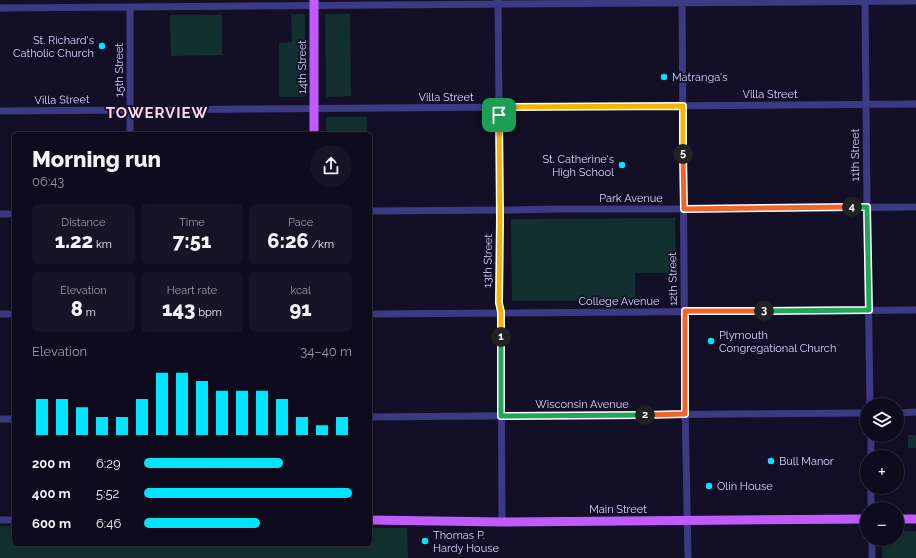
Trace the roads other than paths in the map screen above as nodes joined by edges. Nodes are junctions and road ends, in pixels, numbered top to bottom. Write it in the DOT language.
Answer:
graph roads {
  1 [pos="866,1"];
  2 [pos="916,1"];
  3 [pos="498,2"];
  4 [pos="682,2"];
  5 [pos="314,3"];
  6 [pos="130,7"];
  7 [pos="0,8"];
  8 [pos="916,104"];
  9 [pos="866,105"];
  10 [pos="683,106"];
  11 [pos="499,107"];
  12 [pos="314,109"];
  13 [pos="130,110"];
  14 [pos="0,111"];
  15 [pos="130,132"];
  16 [pos="314,132"];
  17 [pos="867,207"];
  18 [pos="916,207"];
  19 [pos="684,209"];
  20 [pos="499,210"];
  21 [pos="372,211"];
  22 [pos="0,214"];
  23 [pos="12,214"];
  24 [pos="869,310"];
  25 [pos="916,310"];
  26 [pos="685,311"];
  27 [pos="501,312"];
  28 [pos="0,314"];
  29 [pos="12,314"];
  30 [pos="372,314"];
  31 [pos="870,398"];
  32 [pos="916,412"];
  33 [pos="860,413"];
  34 [pos="904,413"];
  35 [pos="685,414"];
  36 [pos="372,416"];
  37 [pos="501,416"];
  38 [pos="0,419"];
  39 [pos="12,419"];
  40 [pos="860,519"];
  41 [pos="904,519"];
  42 [pos="916,519"];
  43 [pos="0,520"];
  44 [pos="12,520"];
  45 [pos="372,520"];
  46 [pos="688,520"];
  47 [pos="502,522"];
  48 [pos="872,546"];
  49 [pos="688,558"];
  50 [pos="872,558"];
  1 -- 2 [label="street"];
  1 -- 4 [label="street"];
  1 -- 9 [label="street, 11th Street"];
  3 -- 4 [label="street"];
  3 -- 5 [label="street"];
  3 -- 11 [label="street, 13th Street"];
  4 -- 10 [label="street, 12th Street"];
  5 -- 6 [label="street"];
  5 -- 12 [label="main road, 14th Street"];
  6 -- 7 [label="street"];
  6 -- 13 [label="street, 15th Street"];
  8 -- 9 [label="street, Villa Street"];
  9 -- 10 [label="street, Villa Street"];
  9 -- 17 [label="street, 11th Street"];
  10 -- 11 [label="street, Villa Street"];
  10 -- 19 [label="street, 12th Street"];
  11 -- 12 [label="street, Villa Street"];
  11 -- 20 [label="street, 13th Street"];
  12 -- 13 [label="street, Villa Street"];
  12 -- 16 [label="main road, 14th Street"];
  13 -- 14 [label="street, Villa Street"];
  13 -- 15 [label="street, 15th Street"];
  17 -- 18 [label="street, Park Avenue"];
  17 -- 19 [label="street, Park Avenue"];
  17 -- 24 [label="street, 11th Street"];
  19 -- 20 [label="street, Park Avenue"];
  19 -- 26 [label="street, 12th Street"];
  20 -- 21 [label="street, Park Avenue"];
  20 -- 27 [label="street, 13th Street"];
  22 -- 23 [label="street"];
  24 -- 25 [label="street, College Avenue"];
  24 -- 26 [label="street, College Avenue"];
  24 -- 31 [label="street, 11th Street"];
  26 -- 27 [label="street, College Avenue"];
  26 -- 35 [label="street, 12th Street"];
  27 -- 30 [label="street, College Avenue"];
  27 -- 37 [label="street, 13th Street"];
  28 -- 29 [label="street"];
  32 -- 34 [label="street"];
  33 -- 35 [label="street, Wisconsin Avenue"];
  35 -- 37 [label="street, Wisconsin Avenue"];
  35 -- 46 [label="street, 12th Street"];
  36 -- 37 [label="street, Wisconsin Avenue"];
  37 -- 47 [label="street, 13th Street"];
  38 -- 39 [label="street"];
  40 -- 46 [label="main road, Main Street"];
  41 -- 42 [label="main road"];
  43 -- 44 [label="street"];
  45 -- 47 [label="main road, Main Street"];
  46 -- 47 [label="main road, Main Street"];
  46 -- 49 [label="street, 12th Street"];
  48 -- 50 [label="street"];
}
